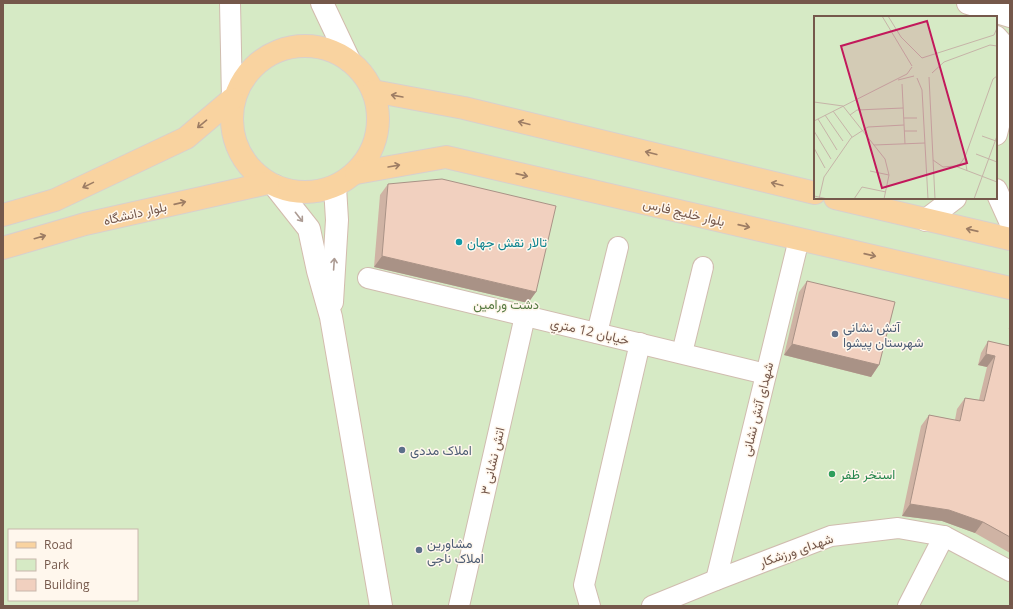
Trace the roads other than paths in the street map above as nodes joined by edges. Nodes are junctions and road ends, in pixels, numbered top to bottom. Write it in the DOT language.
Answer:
graph roads {
  1 [pos="230,3"];
  2 [pos="322,3"];
  3 [pos="968,3"];
  4 [pos="979,16"];
  5 [pos="1010,16"];
  6 [pos="997,38"];
  7 [pos="349,60"];
  8 [pos="1008,87"];
  9 [pos="373,92"];
  10 [pos="232,99"];
  11 [pos="997,130"];
  12 [pos="356,173"];
  13 [pos="272,185"];
  14 [pos="335,187"];
  15 [pos="997,192"];
  16 [pos="814,193"];
  17 [pos="839,199"];
  18 [pos="953,199"];
  19 [pos="3,215"];
  20 [pos="926,220"];
  21 [pos="1010,221"];
  22 [pos="799,239"];
  23 [pos="1010,239"];
  24 [pos="618,247"];
  25 [pos="3,248"];
  26 [pos="703,267"];
  27 [pos="368,278"];
  28 [pos="1010,288"];
  29 [pos="525,316"];
  30 [pos="331,317"];
  31 [pos="597,333"];
  32 [pos="640,343"];
  33 [pos="682,353"];
  34 [pos="766,374"];
  35 [pos="944,536"];
  36 [pos="1010,571"];
  37 [pos="716,580"];
  38 [pos="381,606"];
  39 [pos="460,606"];
  40 [pos="590,606"];
  41 [pos="652,606"];
  42 [pos="908,606"];
  1 -- 10 [label="street"];
  2 -- 7 [label="street"];
  3 -- 4 [label="street"];
  3 -- 5 [label="street"];
  6 -- 8 [label="street"];
  7 -- 9 [label="main road"];
  7 -- 10 [label="main road"];
  8 -- 11 [label="street"];
  9 -- 12 [label="main road"];
  16 -- 9 [label="main road, one-way"];
  10 -- 13 [label="main road"];
  10 -- 19 [label="main road, one-way"];
  12 -- 14 [label="main road"];
  12 -- 22 [label="main road, بلوار خلیج فارس, one-way"];
  13 -- 14 [label="main road"];
  25 -- 13 [label="main road, بلوار دانشگاه, one-way"];
  13 -- 30 [label="street, one-way"];
  30 -- 14 [label="street, one-way"];
  15 -- 21 [label="street"];
  17 -- 20 [label="main road"];
  18 -- 20 [label="street"];
  23 -- 20 [label="main road, one-way"];
  22 -- 28 [label="main road, بلوار خلیج فارس, one-way"];
  22 -- 34 [label="street, شهدای آتش نشانی"];
  24 -- 31 [label="street"];
  26 -- 33 [label="street"];
  27 -- 29 [label="street, خيابان 12 متري"];
  29 -- 31 [label="street, خيابان 12 متري"];
  29 -- 39 [label="street, اتش نشانی ۳"];
  30 -- 38 [label="street"];
  31 -- 32 [label="street, خيابان 12 متري"];
  32 -- 33 [label="street, خيابان 12 متري"];
  32 -- 40 [label="street"];
  33 -- 34 [label="street, خيابان 12 متري"];
  34 -- 37 [label="street, شهدای آتش نشانی"];
  35 -- 36 [label="street, شهدای ورزشکار"];
  35 -- 37 [label="street, شهدای ورزشکار"];
  35 -- 42 [label="street"];
  37 -- 41 [label="street, شهدای ورزشکار"];
}
